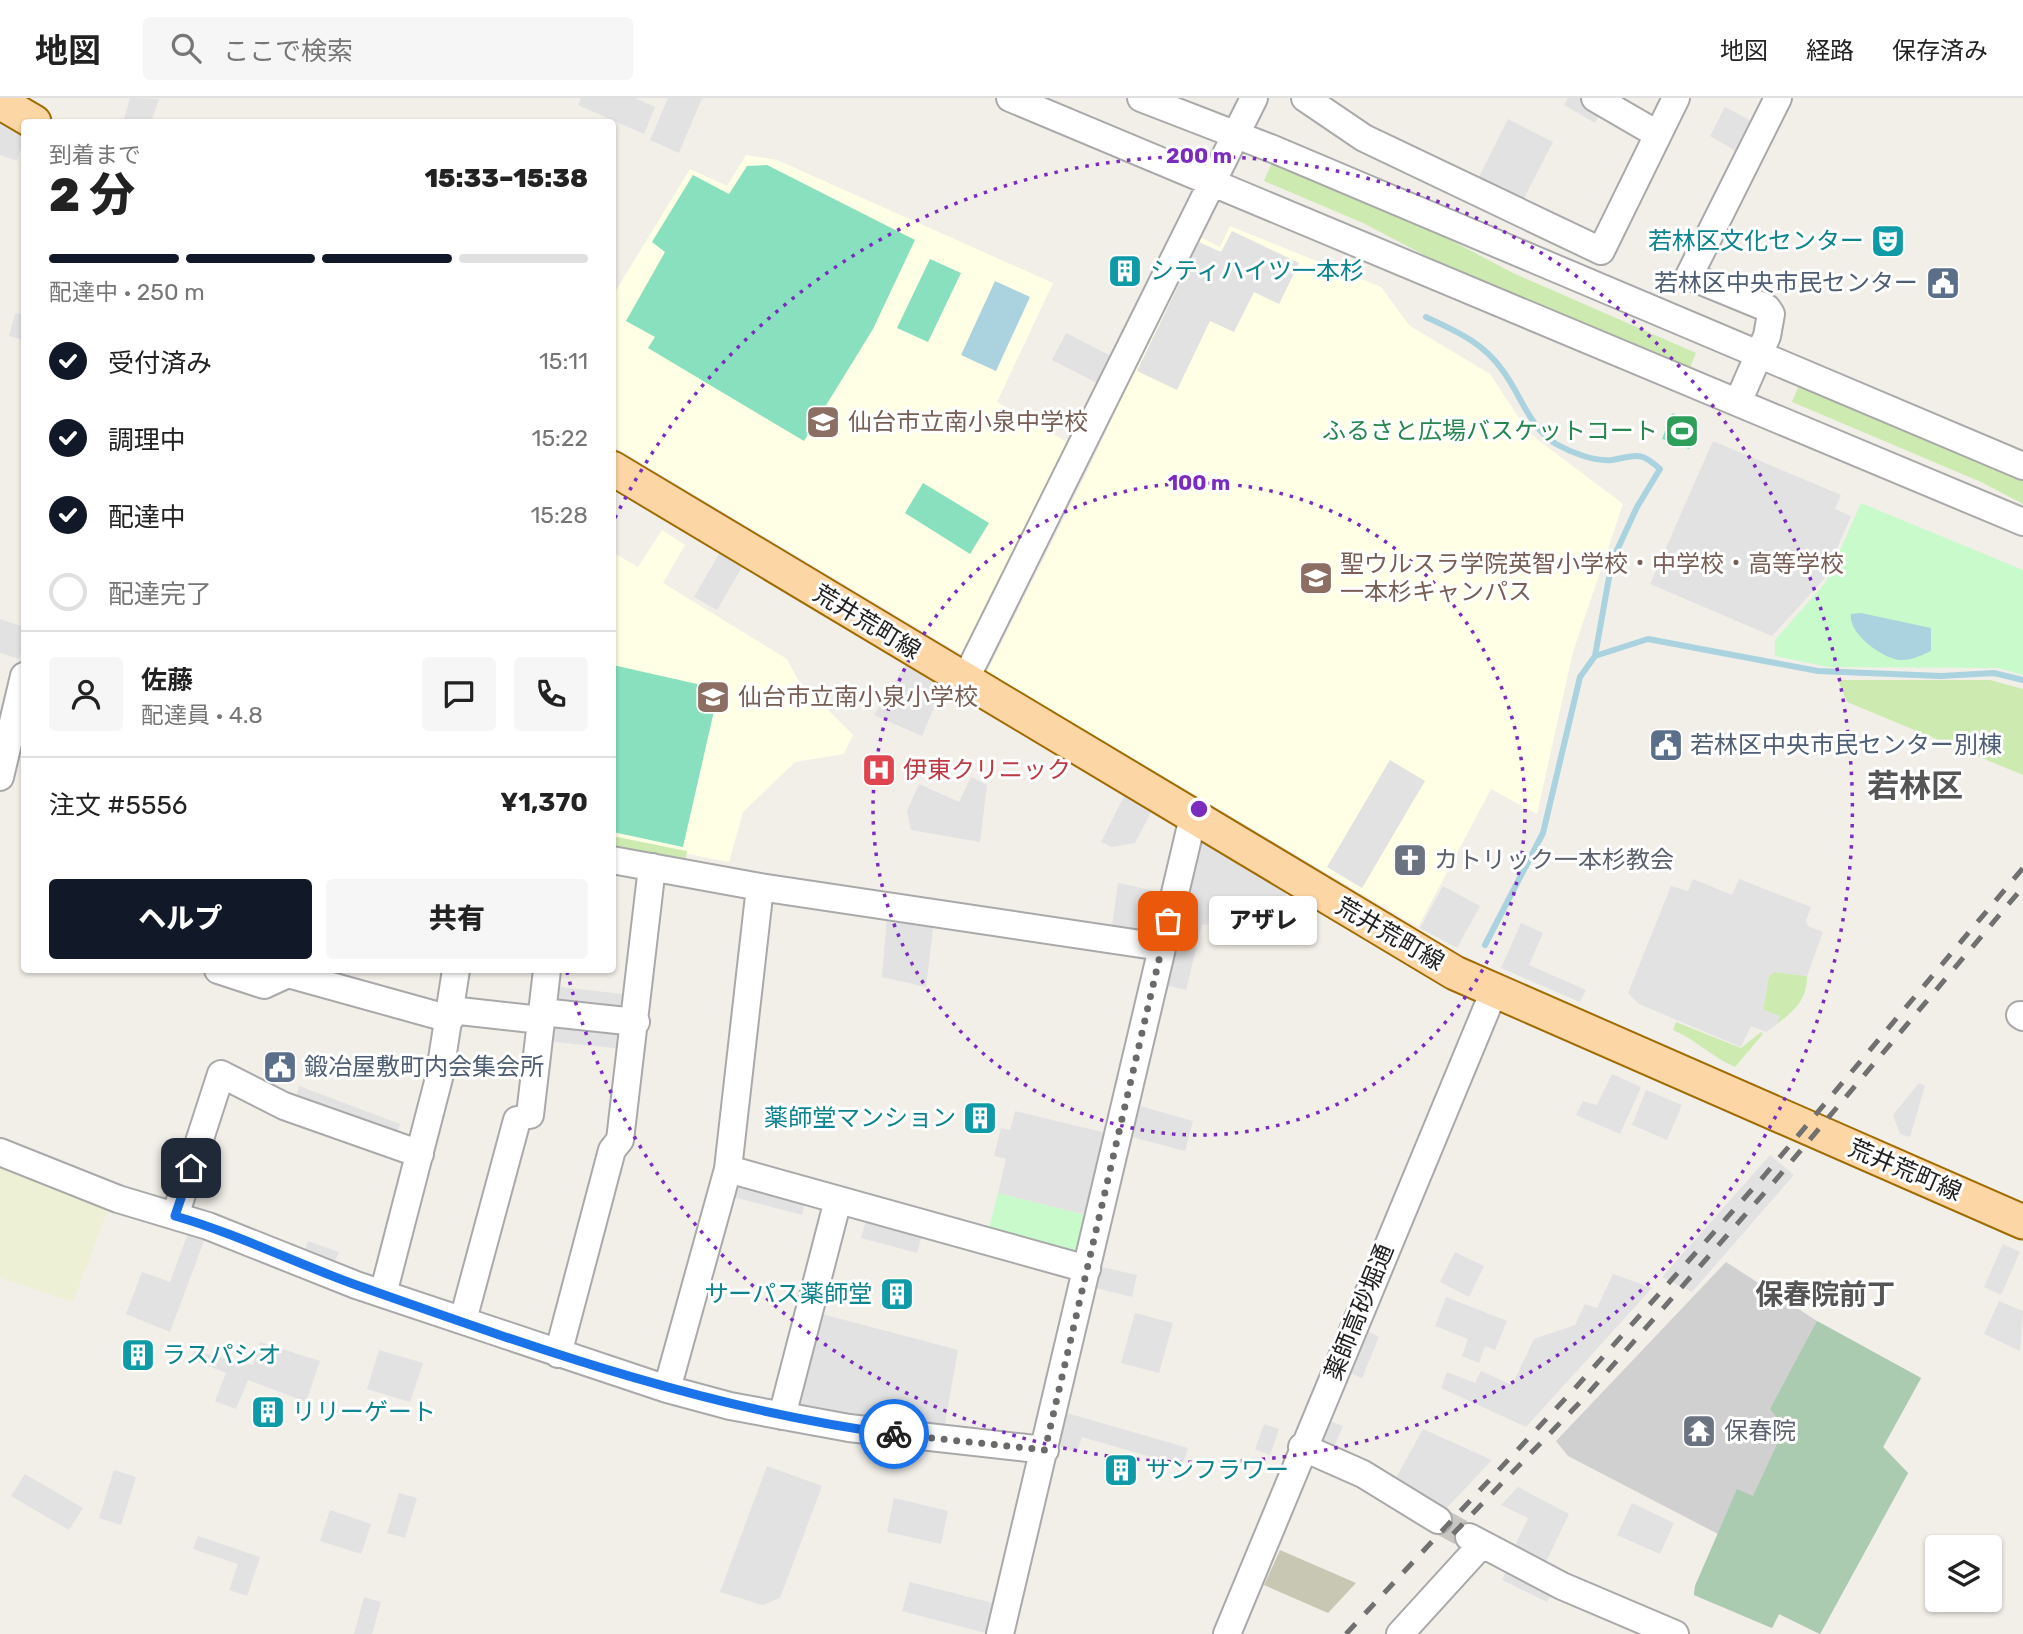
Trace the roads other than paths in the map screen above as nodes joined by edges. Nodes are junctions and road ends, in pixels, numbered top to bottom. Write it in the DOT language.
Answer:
graph roads {
  1 [pos="1010,98"];
  2 [pos="1141,98"];
  3 [pos="1254,98"];
  4 [pos="1305,98"];
  5 [pos="1595,98"];
  6 [pos="1676,98"];
  7 [pos="1779,98"];
  8 [pos="0,103"];
  9 [pos="29,119"];
  10 [pos="1657,134"];
  11 [pos="1235,135"];
  12 [pos="1212,182"];
  13 [pos="1503,206"];
  14 [pos="1488,241"];
  15 [pos="1759,355"];
  16 [pos="1738,402"];
  17 [pos="2023,466"];
  18 [pos="616,470"];
  19 [pos="2023,522"];
  20 [pos="965,680"];
  21 [pos="21,691"];
  22 [pos="2,762"];
  23 [pos="1193,817"];
  24 [pos="616,861"];
  25 [pos="652,867"];
  26 [pos="760,887"];
  27 [pos="1161,947"];
  28 [pos="227,973"];
  29 [pos="287,973"];
  30 [pos="293,973"];
  31 [pos="456,973"];
  32 [pos="547,973"];
  33 [pos="1494,991"];
  34 [pos="451,1014"];
  35 [pos="542,1016"];
  36 [pos="636,1022"];
  37 [pos="0,1152"];
  38 [pos="420,1154"];
  39 [pos="728,1169"];
  40 [pos="838,1200"];
  41 [pos="175,1216"];
  42 [pos="2023,1222"];
  43 [pos="1087,1269"];
  44 [pos="383,1294"];
  45 [pos="463,1320"];
  46 [pos="558,1354"];
  47 [pos="667,1389"];
  48 [pos="782,1416"];
  49 [pos="1303,1447"];
  50 [pos="1045,1450"];
  51 [pos="1438,1520"];
  52 [pos="1000,1634"];
  53 [pos="1227,1634"];
  54 [pos="1400,1634"];
  55 [pos="1675,1634"];
  1 -- 12 [label="street"];
  2 -- 11 [label="street"];
  3 -- 11 [label="street"];
  4 -- 13 [label="street"];
  5 -- 10 [label="street"];
  6 -- 10 [label="street"];
  7 -- 15 [label="street"];
  8 -- 9 [label="main road"];
  10 -- 13 [label="street"];
  11 -- 12 [label="street"];
  11 -- 14 [label="street"];
  12 -- 16 [label="street"];
  12 -- 20 [label="street"];
  13 -- 14 [label="street"];
  14 -- 15 [label="street"];
  15 -- 16 [label="street"];
  15 -- 17 [label="street"];
  16 -- 19 [label="street"];
  18 -- 20 [label="main road, 荒井荒町線"];
  20 -- 23 [label="main road, 荒井荒町線"];
  21 -- 22 [label="street"];
  23 -- 27 [label="street"];
  23 -- 33 [label="main road, 荒井荒町線"];
  24 -- 25 [label="street"];
  25 -- 26 [label="street"];
  25 -- 36 [label="street"];
  26 -- 27 [label="street"];
  26 -- 39 [label="street"];
  27 -- 43 [label="street"];
  28 -- 29 [label="street"];
  30 -- 34 [label="street"];
  31 -- 34 [label="street"];
  32 -- 35 [label="street"];
  33 -- 42 [label="main road, 荒井荒町線"];
  33 -- 49 [label="street, 薬師高砂堀通"];
  34 -- 35 [label="street"];
  34 -- 38 [label="street"];
  35 -- 36 [label="street"];
  35 -- 45 [label="street"];
  36 -- 46 [label="street"];
  37 -- 41 [label="street"];
  38 -- 41 [label="street"];
  38 -- 44 [label="street"];
  39 -- 40 [label="street"];
  39 -- 47 [label="street"];
  40 -- 43 [label="street"];
  40 -- 48 [label="street"];
  41 -- 44 [label="street"];
  43 -- 50 [label="street"];
  44 -- 45 [label="street"];
  45 -- 46 [label="street"];
  46 -- 47 [label="street"];
  47 -- 48 [label="street"];
  48 -- 50 [label="street"];
  49 -- 51 [label="street"];
  49 -- 53 [label="street, 薬師高砂堀通"];
  50 -- 52 [label="street"];
  54 -- 55 [label="street"];
}
